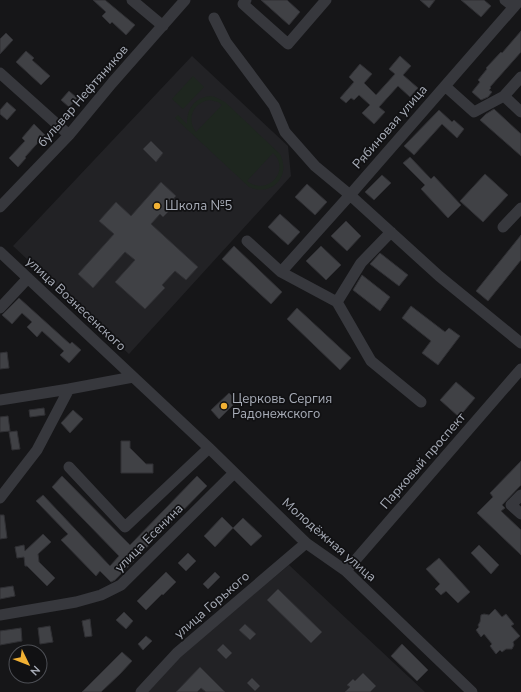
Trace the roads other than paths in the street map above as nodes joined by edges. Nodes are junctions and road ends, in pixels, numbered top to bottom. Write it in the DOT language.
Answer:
graph roads {
  1 [pos="132,0"];
  2 [pos="185,0"];
  3 [pos="246,0"];
  4 [pos="326,0"];
  5 [pos="513,2"];
  6 [pos="214,18"];
  7 [pos="163,26"];
  8 [pos="0,73"];
  9 [pos="521,77"];
  10 [pos="445,86"];
  11 [pos="504,96"];
  12 [pos="521,112"];
  13 [pos="69,135"];
  14 [pos="350,194"];
  15 [pos="0,208"];
  16 [pos="521,208"];
  17 [pos="504,227"];
  18 [pos="391,232"];
  19 [pos="247,241"];
  20 [pos="0,252"];
  21 [pos="280,272"];
  22 [pos="28,278"];
  23 [pos="337,302"];
  24 [pos="0,308"];
  25 [pos="521,343"];
  26 [pos="521,368"];
  27 [pos="133,377"];
  28 [pos="69,389"];
  29 [pos="0,400"];
  30 [pos="421,402"];
  31 [pos="209,448"];
  32 [pos="69,467"];
  33 [pos="234,473"];
  34 [pos="521,495"];
  35 [pos="0,498"];
  36 [pos="521,514"];
  37 [pos="306,543"];
  38 [pos="346,571"];
  39 [pos="0,615"];
  40 [pos="141,692"];
  41 [pos="472,692"];
  1 -- 7 [label="street"];
  2 -- 7 [label="street, бульвар Нефтяников"];
  3 -- 4 [label="street"];
  5 -- 10 [label="street, Рябиновая улица"];
  6 -- 14 [label="street"];
  7 -- 13 [label="street, бульвар Нефтяников"];
  8 -- 13 [label="street"];
  9 -- 11 [label="street"];
  10 -- 11 [label="street"];
  10 -- 14 [label="street, Рябиновая улица"];
  11 -- 12 [label="street"];
  13 -- 15 [label="street, бульвар Нефтяников"];
  14 -- 18 [label="street"];
  14 -- 21 [label="street, Рябиновая улица"];
  16 -- 17 [label="street"];
  18 -- 23 [label="street"];
  18 -- 25 [label="street"];
  19 -- 21 [label="street"];
  20 -- 22 [label="street, улица Вознесенского"];
  21 -- 23 [label="street"];
  22 -- 24 [label="street"];
  22 -- 27 [label="street, улица Вознесенского"];
  23 -- 30 [label="street"];
  26 -- 38 [label="street, Парковый проспект"];
  27 -- 28 [label="street"];
  27 -- 31 [label="street, Молодёжная улица"];
  28 -- 29 [label="street"];
  28 -- 35 [label="street"];
  31 -- 32 [label="street"];
  31 -- 33 [label="street, Молодёжная улица"];
  33 -- 37 [label="street, Молодёжная улица"];
  33 -- 39 [label="street, улица Есенина"];
  34 -- 36 [label="street"];
  37 -- 38 [label="street, Молодёжная улица"];
  37 -- 40 [label="street, улица Горького"];
  38 -- 41 [label="street, Молодёжная улица"];
}
